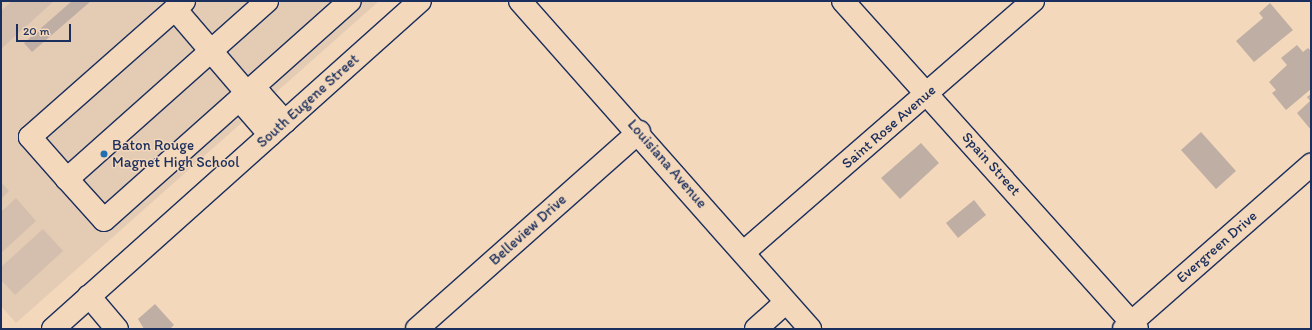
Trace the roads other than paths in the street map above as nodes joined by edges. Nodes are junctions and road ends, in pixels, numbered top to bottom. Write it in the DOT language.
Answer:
graph roads {
  1 [pos="267,1"];
  2 [pos="350,1"];
  3 [pos="420,1"];
  4 [pos="520,1"];
  5 [pos="843,1"];
  6 [pos="1033,1"];
  7 [pos="179,5"];
  8 [pos="211,51"];
  9 [pos="247,93"];
  10 [pos="927,93"];
  11 [pos="277,129"];
  12 [pos="639,132"];
  13 [pos="1311,165"];
  14 [pos="67,179"];
  15 [pos="744,252"];
  16 [pos="89,296"];
  17 [pos="786,302"];
  18 [pos="1131,327"];
  19 [pos="53,329"];
  20 [pos="117,329"];
  21 [pos="417,329"];
  22 [pos="756,329"];
  23 [pos="810,329"];
  1 -- 8 [label="street"];
  2 -- 9 [label="street"];
  3 -- 11 [label="street, South Eugene Street"];
  4 -- 12 [label="street, Louisiana Avenue"];
  5 -- 10 [label="street, Spain Street"];
  6 -- 10 [label="street, Saint Rose Avenue"];
  7 -- 8 [label="street"];
  7 -- 14 [label="street"];
  8 -- 9 [label="street"];
  8 -- 14 [label="street"];
  9 -- 11 [label="street"];
  9 -- 14 [label="street"];
  10 -- 15 [label="street, Saint Rose Avenue"];
  10 -- 18 [label="street, Spain Street"];
  11 -- 16 [label="street, South Eugene Street"];
  12 -- 15 [label="street, Louisiana Avenue"];
  12 -- 21 [label="street, Belleview Drive"];
  13 -- 18 [label="street, Evergreen Drive"];
  15 -- 17 [label="street, Louisiana Avenue"];
  16 -- 19 [label="street, South Eugene Street"];
  16 -- 20 [label="street"];
  17 -- 22 [label="street"];
  17 -- 23 [label="street, Louisiana Avenue"];
}
